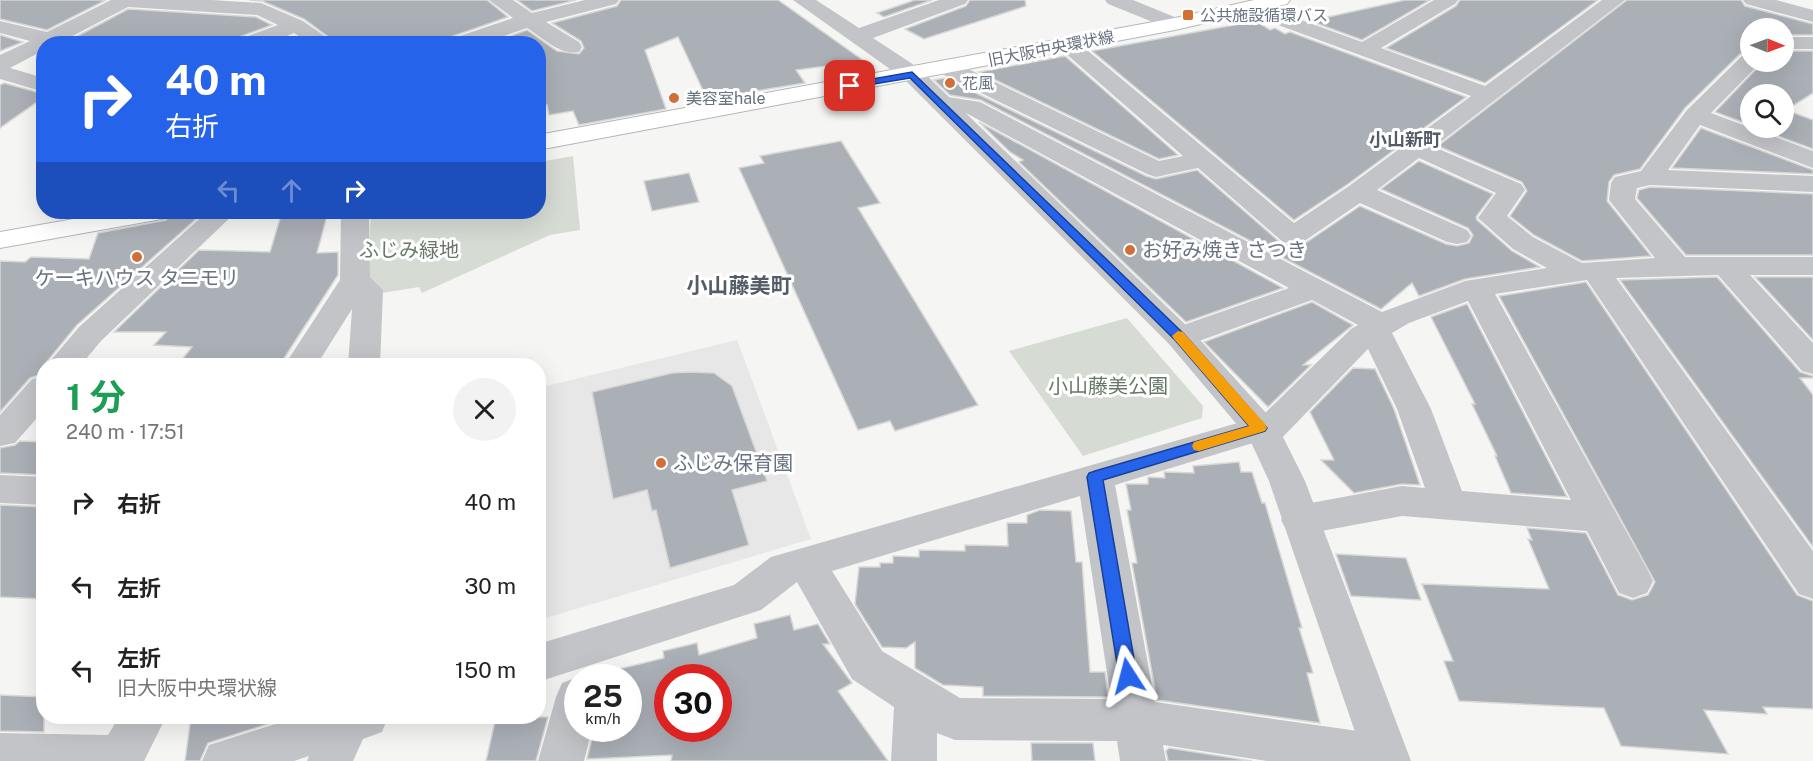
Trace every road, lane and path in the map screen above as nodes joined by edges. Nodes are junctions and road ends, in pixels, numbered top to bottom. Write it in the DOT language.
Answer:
graph roads {
  1 [pos="126,0"];
  2 [pos="499,0"];
  3 [pos="609,0"];
  4 [pos="803,0"];
  5 [pos="958,0"];
  6 [pos="1115,0"];
  7 [pos="1280,0"];
  8 [pos="1448,0"];
  9 [pos="1615,0"];
  10 [pos="1767,2"];
  11 [pos="268,4"];
  12 [pos="1250,8"];
  13 [pos="1813,16"];
  14 [pos="532,19"];
  15 [pos="1175,24"];
  16 [pos="296,25"];
  17 [pos="0,27"];
  18 [pos="36,36"];
  19 [pos="54,36"];
  20 [pos="268,36"];
  21 [pos="313,36"];
  22 [pos="482,36"];
  23 [pos="858,36"];
  24 [pos="1794,43"];
  25 [pos="1813,43"];
  26 [pos="36,45"];
  27 [pos="1067,45"];
  28 [pos="571,47"];
  29 [pos="1365,49"];
  30 [pos="0,64"];
  31 [pos="948,68"];
  32 [pos="1740,71"];
  33 [pos="0,72"];
  34 [pos="912,74"];
  35 [pos="36,83"];
  36 [pos="1488,94"];
  37 [pos="941,103"];
  38 [pos="1695,115"];
  39 [pos="546,142"];
  40 [pos="1416,148"];
  41 [pos="1202,160"];
  42 [pos="1813,160"];
  43 [pos="1650,177"];
  44 [pos="1813,184"];
  45 [pos="1358,192"];
  46 [pos="117,219"];
  47 [pos="214,219"];
  48 [pos="355,219"];
  49 [pos="1457,236"];
  50 [pos="0,240"];
  51 [pos="1677,266"];
  52 [pos="1726,266"];
  53 [pos="1813,266"];
  54 [pos="1585,271"];
  55 [pos="355,280"];
  56 [pos="1476,288"];
  57 [pos="1315,289"];
  58 [pos="1378,327"];
  59 [pos="1180,337"];
  60 [pos="69,358"];
  61 [pos="305,358"];
  62 [pos="364,358"];
  63 [pos="1813,363"];
  64 [pos="36,396"];
  65 [pos="1262,431"];
  66 [pos="3,434"];
  67 [pos="1095,477"];
  68 [pos="0,489"];
  69 [pos="36,490"];
  70 [pos="1449,505"];
  71 [pos="1598,517"];
  72 [pos="1300,520"];
  73 [pos="806,562"];
  74 [pos="1633,581"];
  75 [pos="1813,582"];
  76 [pos="586,662"];
  77 [pos="546,663"];
  78 [pos="916,697"];
  79 [pos="140,724"];
  80 [pos="348,729"];
  81 [pos="1139,741"];
  82 [pos="566,742"];
  83 [pos="0,755"];
  84 [pos="1387,759"];
  85 [pos="120,760"];
  86 [pos="225,761"];
  87 [pos="561,761"];
  88 [pos="914,761"];
  1 -- 11 [label="street"];
  1 -- 19 [label="street"];
  2 -- 14 [label="street"];
  3 -- 14 [label="street"];
  4 -- 23 [label="street"];
  5 -- 23 [label="street"];
  6 -- 15 [label="street"];
  7 -- 12 [label="main road, 旧大阪中央環状線"];
  8 -- 29 [label="street"];
  9 -- 36 [label="street"];
  10 -- 13 [label="street"];
  11 -- 16 [label="street"];
  12 -- 15 [label="main road, 旧大阪中央環状線"];
  12 -- 29 [label="street"];
  14 -- 22 [label="street"];
  14 -- 28 [label="street"];
  15 -- 27 [label="main road, 旧大阪中央環状線"];
  16 -- 20 [label="street"];
  16 -- 21 [label="street"];
  17 -- 18 [label="street"];
  23 -- 34 [label="street"];
  24 -- 25 [label="street"];
  26 -- 30 [label="street"];
  27 -- 31 [label="main road, 旧大阪中央環状線"];
  27 -- 41 [label="street"];
  29 -- 36 [label="street"];
  31 -- 34 [label="main road, 旧大阪中央環状線"];
  31 -- 41 [label="street"];
  32 -- 38 [label="street"];
  33 -- 35 [label="street"];
  34 -- 37 [label="street"];
  34 -- 39 [label="main road, 旧大阪中央環状線"];
  36 -- 40 [label="street"];
  37 -- 57 [label="street"];
  37 -- 59 [label="street"];
  38 -- 42 [label="street"];
  38 -- 43 [label="street"];
  40 -- 45 [label="street"];
  40 -- 54 [label="street"];
  41 -- 45 [label="street"];
  43 -- 44 [label="street"];
  43 -- 51 [label="street"];
  45 -- 49 [label="street"];
  46 -- 50 [label="main road"];
  47 -- 60 [label="street"];
  48 -- 55 [label="street"];
  51 -- 52 [label="street"];
  51 -- 54 [label="street"];
  52 -- 53 [label="street"];
  52 -- 63 [label="street"];
  54 -- 56 [label="street"];
  54 -- 75 [label="street"];
  55 -- 61 [label="street"];
  55 -- 62 [label="street"];
  56 -- 58 [label="street"];
  56 -- 71 [label="street"];
  57 -- 58 [label="street"];
  57 -- 59 [label="street"];
  58 -- 65 [label="street"];
  58 -- 70 [label="street"];
  59 -- 65 [label="street"];
  64 -- 66 [label="street"];
  65 -- 67 [label="street"];
  65 -- 72 [label="street"];
  67 -- 73 [label="street"];
  67 -- 81 [label="street"];
  68 -- 69 [label="street"];
  70 -- 71 [label="street"];
  70 -- 72 [label="street"];
  71 -- 74 [label="street"];
  72 -- 84 [label="street"];
  73 -- 76 [label="street"];
  73 -- 78 [label="street"];
  76 -- 77 [label="street"];
  78 -- 81 [label="street"];
  78 -- 88 [label="street"];
  79 -- 85 [label="street"];
  80 -- 86 [label="street"];
  81 -- 84 [label="street"];
  82 -- 87 [label="street"];
  83 -- 85 [label="street"];
}
